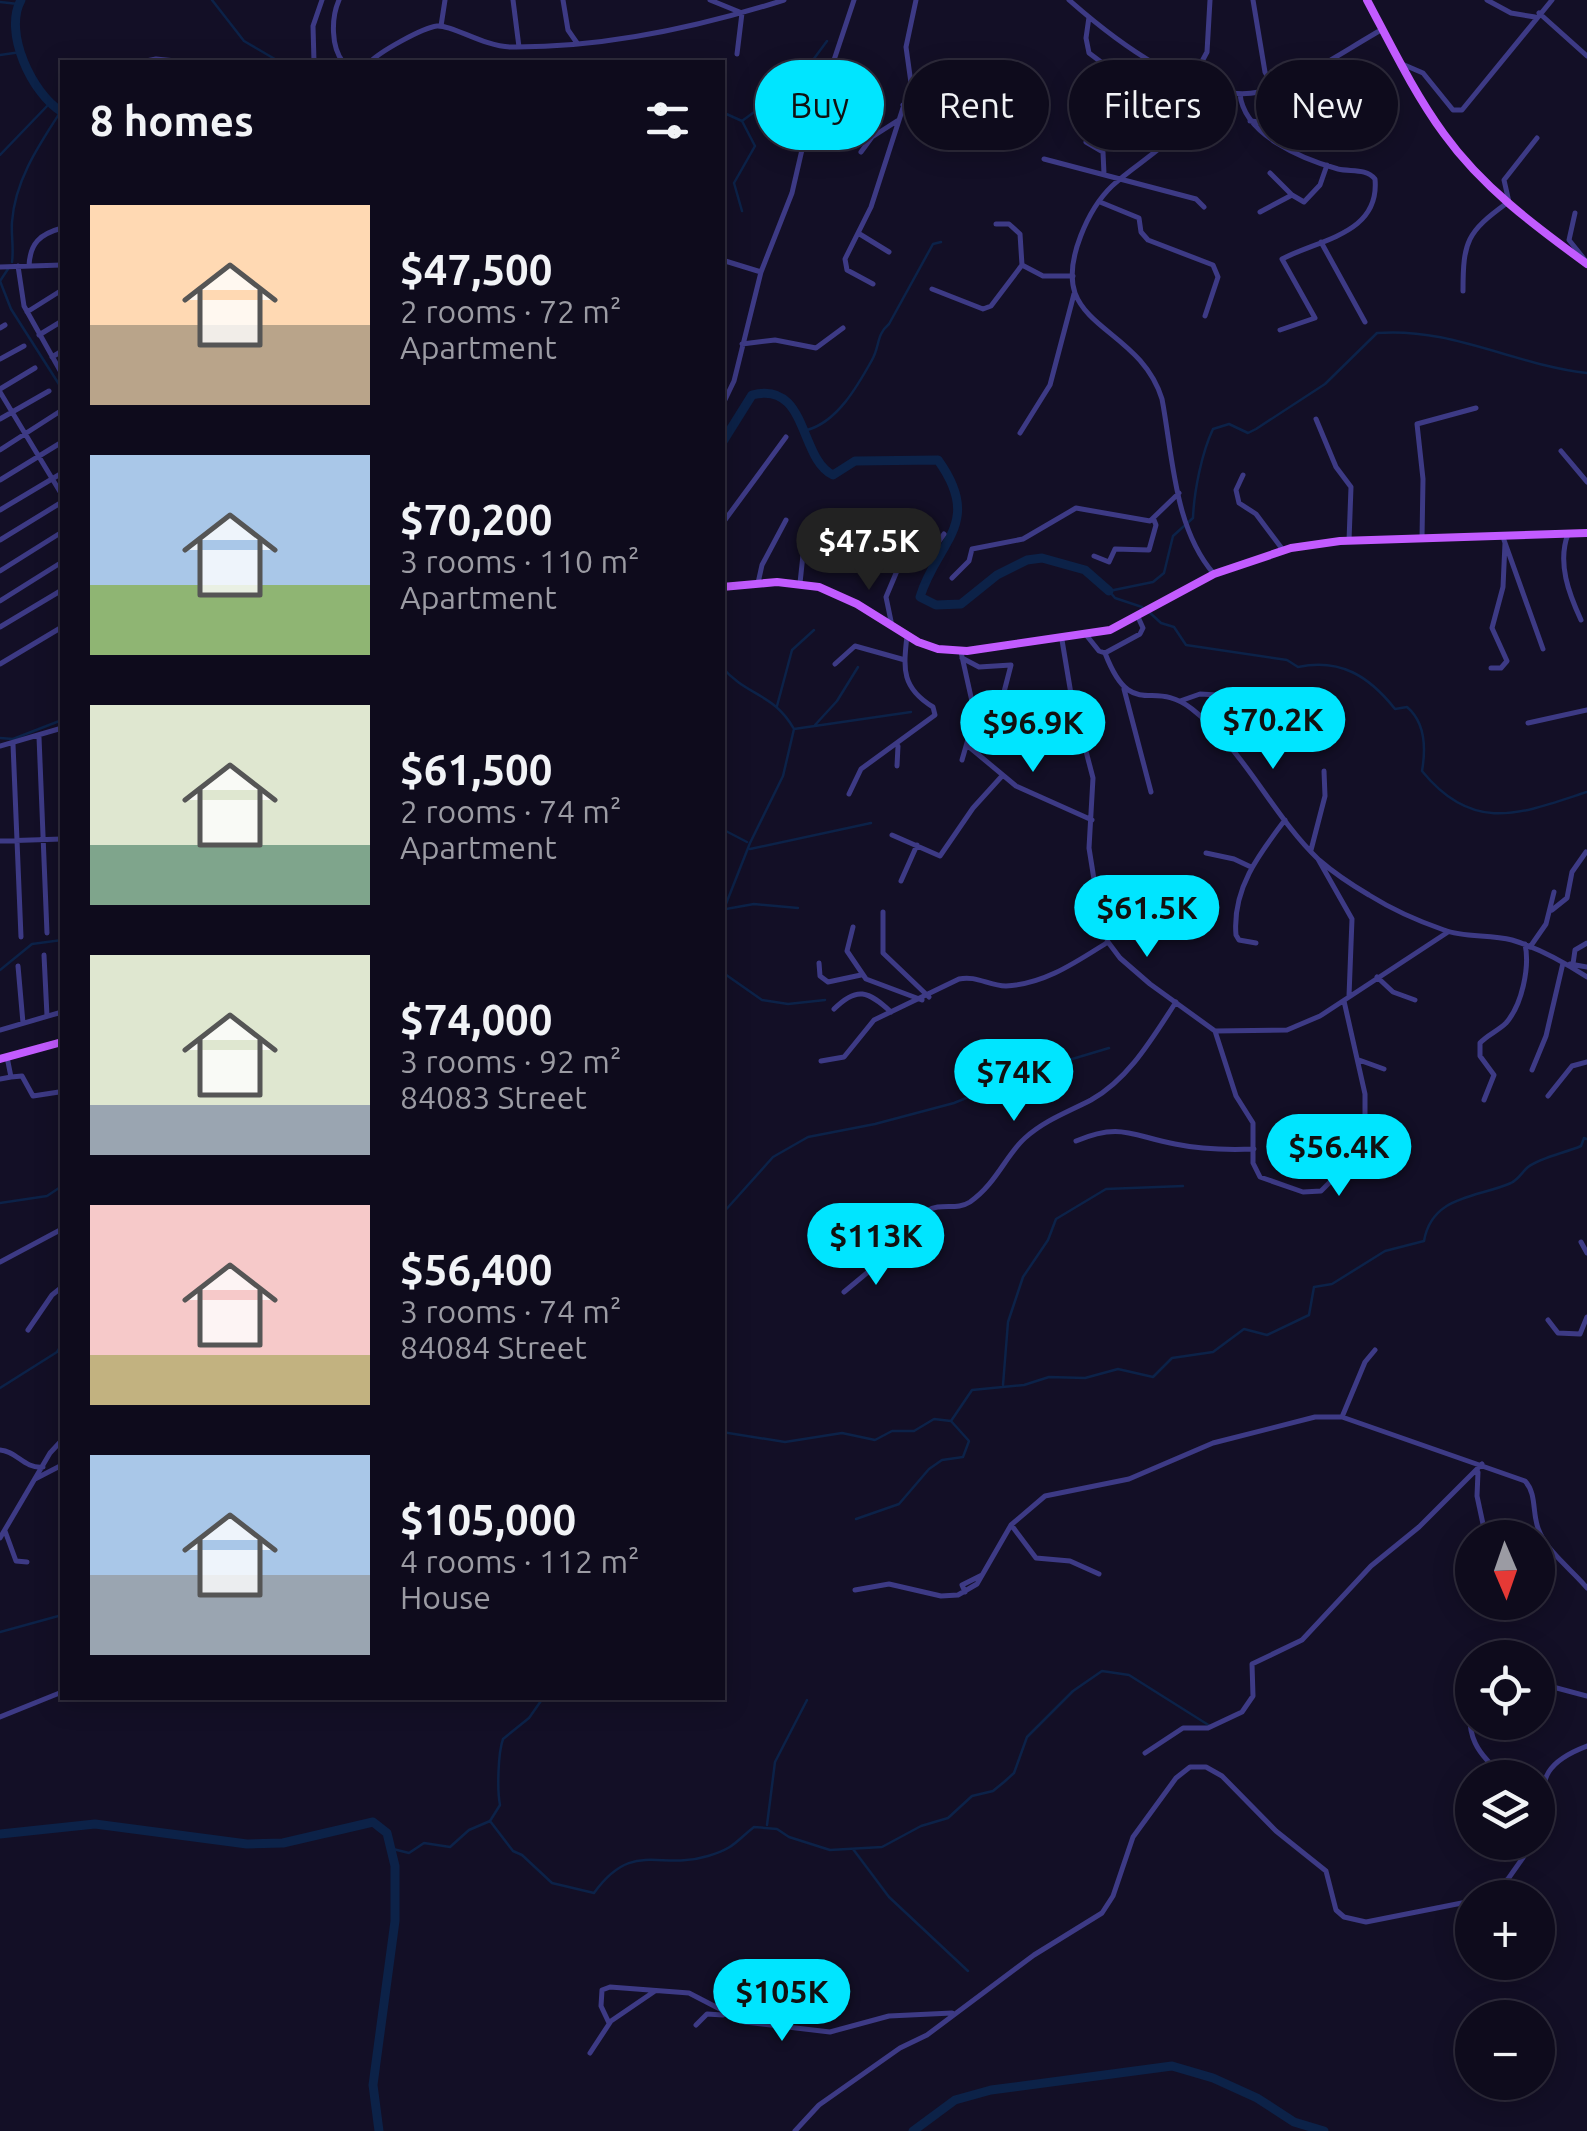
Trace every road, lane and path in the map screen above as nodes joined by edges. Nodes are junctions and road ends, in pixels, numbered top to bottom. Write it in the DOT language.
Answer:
graph roads {
  1 [pos="322,0"];
  2 [pos="339,0"];
  3 [pos="445,0"];
  4 [pos="513,0"];
  5 [pos="574,0"];
  6 [pos="710,0"];
  7 [pos="784,0"];
  8 [pos="854,0"];
  9 [pos="916,0"];
  10 [pos="1069,0"];
  11 [pos="1210,0"];
  12 [pos="1254,0"];
  13 [pos="1367,0"];
  14 [pos="1487,0"];
  15 [pos="1552,0"];
  16 [pos="563,2"];
  17 [pos="742,13"];
  18 [pos="1537,15"];
  19 [pos="1089,17"];
  20 [pos="441,26"];
  21 [pos="1382,29"];
  22 [pos="577,43"];
  23 [pos="519,46"];
  24 [pos="737,54"];
  25 [pos="1587,56"];
  26 [pos="314,60"];
  27 [pos="341,60"];
  28 [pos="373,60"];
  29 [pos="1095,60"];
  30 [pos="1148,60"];
  31 [pos="1204,60"];
  32 [pos="1263,60"];
  33 [pos="1325,60"];
  34 [pos="1402,64"];
  35 [pos="1256,91"];
  36 [pos="1236,93"];
  37 [pos="1240,94"];
  38 [pos="903,105"];
  39 [pos="1248,119"];
  40 [pos="1256,120"];
  41 [pos="898,121"];
  42 [pos="1537,138"];
  43 [pos="1099,150"];
  44 [pos="1154,150"];
  45 [pos="861,152"];
  46 [pos="1044,159"];
  47 [pos="1327,165"];
  48 [pos="1270,173"];
  49 [pos="1104,176"];
  50 [pos="1119,180"];
  51 [pos="1292,195"];
  52 [pos="1100,202"];
  53 [pos="1508,204"];
  54 [pos="1204,207"];
  55 [pos="1260,212"];
  56 [pos="1575,213"];
  57 [pos="996,224"];
  58 [pos="60,229"];
  59 [pos="858,232"];
  60 [pos="1321,242"];
  61 [pos="889,252"];
  62 [pos="725,261"];
  63 [pos="1587,263"];
  64 [pos="1022,264"];
  65 [pos="60,265"];
  66 [pos="18,266"];
  67 [pos="28,266"];
  68 [pos="0,267"];
  69 [pos="760,272"];
  70 [pos="1073,276"];
  71 [pos="874,284"];
  72 [pos="932,289"];
  73 [pos="60,291"];
  74 [pos="1074,291"];
  75 [pos="1463,291"];
  76 [pos="27,312"];
  77 [pos="1205,316"];
  78 [pos="60,322"];
  79 [pos="1365,322"];
  80 [pos="842,328"];
  81 [pos="1280,330"];
  82 [pos="38,335"];
  83 [pos="742,344"];
  84 [pos="24,346"];
  85 [pos="60,351"];
  86 [pos="52,357"];
  87 [pos="0,360"];
  88 [pos="35,368"];
  89 [pos="60,371"];
  90 [pos="0,391"];
  91 [pos="49,391"];
  92 [pos="725,400"];
  93 [pos="1476,408"];
  94 [pos="59,412"];
  95 [pos="12,413"];
  96 [pos="1316,419"];
  97 [pos="0,420"];
  98 [pos="1020,433"];
  99 [pos="26,434"];
  100 [pos="786,436"];
  101 [pos="60,443"];
  102 [pos="0,450"];
  103 [pos="1561,451"];
  104 [pos="39,456"];
  105 [pos="60,473"];
  106 [pos="1243,475"];
  107 [pos="52,478"];
  108 [pos="0,480"];
  109 [pos="1587,482"];
  110 [pos="60,492"];
  111 [pos="1179,493"];
  112 [pos="60,503"];
  113 [pos="0,510"];
  114 [pos="820,515"];
  115 [pos="725,520"];
  116 [pos="786,520"];
  117 [pos="1154,520"];
  118 [pos="60,533"];
  119 [pos="944,534"];
  120 [pos="1568,534"];
  121 [pos="1587,534"];
  122 [pos="1422,538"];
  123 [pos="1504,539"];
  124 [pos="0,540"];
  125 [pos="1349,541"];
  126 [pos="886,545"];
  127 [pos="1284,550"];
  128 [pos="1094,556"];
  129 [pos="902,559"];
  130 [pos="60,563"];
  131 [pos="0,570"];
  132 [pos="1214,574"];
  133 [pos="952,578"];
  134 [pos="758,583"];
  135 [pos="800,583"];
  136 [pos="725,587"];
  137 [pos="60,591"];
  138 [pos="0,601"];
  139 [pos="1140,616"];
  140 [pos="1581,620"];
  141 [pos="0,627"];
  142 [pos="892,627"];
  143 [pos="60,628"];
  144 [pos="907,636"];
  145 [pos="1088,636"];
  146 [pos="1062,640"];
  147 [pos="1543,649"];
  148 [pos="1105,652"];
  149 [pos="962,655"];
  150 [pos="904,660"];
  151 [pos="0,664"];
  152 [pos="836,664"];
  153 [pos="1491,668"];
  154 [pos="1124,689"];
  155 [pos="1004,692"];
  156 [pos="1303,700"];
  157 [pos="1180,701"];
  158 [pos="1587,710"];
  159 [pos="1528,724"];
  160 [pos="60,729"];
  161 [pos="39,737"];
  162 [pos="1084,738"];
  163 [pos="900,743"];
  164 [pos="13,744"];
  165 [pos="0,746"];
  166 [pos="968,746"];
  167 [pos="1036,747"];
  168 [pos="962,760"];
  169 [pos="897,766"];
  170 [pos="1324,771"];
  171 [pos="1002,776"];
  172 [pos="1150,792"];
  173 [pos="849,794"];
  174 [pos="1286,819"];
  175 [pos="1092,820"];
  176 [pos="892,835"];
  177 [pos="60,839"];
  178 [pos="17,840"];
  179 [pos="43,840"];
  180 [pos="0,841"];
  181 [pos="917,845"];
  182 [pos="1310,850"];
  183 [pos="1586,852"];
  184 [pos="1206,854"];
  185 [pos="1318,858"];
  186 [pos="1251,867"];
  187 [pos="901,881"];
  188 [pos="1554,892"];
  189 [pos="1552,910"];
  190 [pos="883,912"];
  191 [pos="854,927"];
  192 [pos="1448,932"];
  193 [pos="47,933"];
  194 [pos="20,938"];
  195 [pos="1108,942"];
  196 [pos="1256,943"];
  197 [pos="1587,943"];
  198 [pos="1528,946"];
  199 [pos="44,955"];
  200 [pos="819,963"];
  201 [pos="1567,964"];
  202 [pos="18,966"];
  203 [pos="1587,967"];
  204 [pos="861,975"];
  205 [pos="1587,976"];
  206 [pos="1377,977"];
  207 [pos="925,998"];
  208 [pos="1346,998"];
  209 [pos="1414,1000"];
  210 [pos="1176,1002"];
  211 [pos="834,1009"];
  212 [pos="891,1012"];
  213 [pos="60,1013"];
  214 [pos="47,1016"];
  215 [pos="23,1023"];
  216 [pos="0,1030"];
  217 [pos="1216,1031"];
  218 [pos="60,1043"];
  219 [pos="3,1058"];
  220 [pos="1358,1060"];
  221 [pos="821,1062"];
  222 [pos="1587,1062"];
  223 [pos="1384,1069"];
  224 [pos="1532,1070"];
  225 [pos="11,1077"];
  226 [pos="0,1079"];
  227 [pos="60,1093"];
  228 [pos="1548,1096"];
  229 [pos="1484,1100"];
  230 [pos="1363,1120"];
  231 [pos="1076,1141"];
  232 [pos="1254,1150"];
  233 [pos="1380,1169"];
  234 [pos="60,1230"];
  235 [pos="1581,1242"];
  236 [pos="1587,1253"];
  237 [pos="0,1262"];
  238 [pos="60,1289"];
  239 [pos="844,1292"];
  240 [pos="1587,1317"];
  241 [pos="1548,1320"];
  242 [pos="28,1330"];
  243 [pos="1375,1350"];
  244 [pos="1342,1418"];
  245 [pos="60,1443"];
  246 [pos="0,1450"];
  247 [pos="1482,1464"];
  248 [pos="60,1466"];
  249 [pos="43,1467"];
  250 [pos="1478,1472"];
  251 [pos="35,1479"];
  252 [pos="1482,1520"];
  253 [pos="1011,1525"];
  254 [pos="6,1531"];
  255 [pos="0,1538"];
  256 [pos="27,1562"];
  257 [pos="1099,1574"];
  258 [pos="1587,1588"];
  259 [pos="855,1590"];
  260 [pos="1555,1689"];
  261 [pos="60,1693"];
  262 [pos="1587,1696"];
  263 [pos="0,1717"];
  264 [pos="1474,1740"];
  265 [pos="1587,1746"];
  266 [pos="1145,1753"];
  267 [pos="1488,1760"];
  268 [pos="1555,1764"];
  269 [pos="1521,1860"];
  270 [pos="1507,1880"];
  271 [pos="1455,1904"];
  272 [pos="658,1990"];
  273 [pos="952,2013"];
  274 [pos="726,2015"];
  275 [pos="609,2023"];
  276 [pos="696,2026"];
  277 [pos="590,2053"];
  278 [pos="795,2131"];
  1 -- 26 [label="street"];
  2 -- 27 [label="street"];
  3 -- 20 [label="street"];
  4 -- 23 [label="street"];
  5 -- 16 [label="street"];
  6 -- 17 [label="street"];
  7 -- 17 [label="street"];
  8 -- 69 [label="street"];
  9 -- 38 [label="street"];
  10 -- 19 [label="street"];
  11 -- 31 [label="street"];
  12 -- 32 [label="street"];
  13 -- 21 [label="main road"];
  14 -- 18 [label="street"];
  15 -- 18 [label="street"];
  16 -- 22 [label="street"];
  17 -- 22 [label="street"];
  17 -- 24 [label="street"];
  18 -- 25 [label="street"];
  18 -- 34 [label="street"];
  19 -- 29 [label="street"];
  19 -- 30 [label="street"];
  20 -- 23 [label="street"];
  20 -- 28 [label="street"];
  21 -- 33 [label="street"];
  21 -- 34 [label="main road"];
  22 -- 23 [label="street"];
  34 -- 53 [label="main road"];
  35 -- 37 [label="street"];
  36 -- 37 [label="street"];
  37 -- 39 [label="street"];
  38 -- 41 [label="street"];
  39 -- 40 [label="street"];
  39 -- 47 [label="street"];
  41 -- 45 [label="street"];
  41 -- 59 [label="street"];
  42 -- 53 [label="street"];
  43 -- 49 [label="street"];
  44 -- 50 [label="street"];
  46 -- 49 [label="street"];
  47 -- 51 [label="street"];
  47 -- 60 [label="street"];
  48 -- 51 [label="street"];
  49 -- 50 [label="street"];
  50 -- 52 [label="street"];
  50 -- 54 [label="street"];
  51 -- 55 [label="street"];
  52 -- 70 [label="street"];
  52 -- 77 [label="street"];
  53 -- 63 [label="main road"];
  53 -- 75 [label="street"];
  56 -- 63 [label="street"];
  57 -- 64 [label="street"];
  58 -- 67 [label="street"];
  59 -- 61 [label="street"];
  59 -- 71 [label="street"];
  60 -- 79 [label="street"];
  60 -- 81 [label="street"];
  62 -- 69 [label="street"];
  64 -- 70 [label="street"];
  64 -- 72 [label="street"];
  65 -- 67 [label="street"];
  66 -- 67 [label="street"];
  66 -- 68 [label="street"];
  66 -- 76 [label="street"];
  69 -- 83 [label="street"];
  70 -- 74 [label="street"];
  73 -- 76 [label="street"];
  74 -- 98 [label="street"];
  74 -- 111 [label="street"];
  76 -- 82 [label="street"];
  78 -- 82 [label="street"];
  80 -- 83 [label="street"];
  82 -- 86 [label="street"];
  83 -- 92 [label="street"];
  84 -- 87 [label="street"];
  85 -- 86 [label="street"];
  86 -- 89 [label="street"];
  88 -- 90 [label="street"];
  90 -- 95 [label="street"];
  91 -- 95 [label="street"];
  93 -- 122 [label="street"];
  94 -- 99 [label="street"];
  95 -- 97 [label="street"];
  95 -- 99 [label="street"];
  96 -- 125 [label="street"];
  99 -- 102 [label="street"];
  99 -- 104 [label="street"];
  100 -- 115 [label="street"];
  101 -- 104 [label="street"];
  103 -- 109 [label="street"];
  104 -- 107 [label="street"];
  104 -- 108 [label="street"];
  105 -- 107 [label="street"];
  106 -- 127 [label="street"];
  107 -- 110 [label="street"];
  107 -- 113 [label="street"];
  111 -- 117 [label="street"];
  111 -- 132 [label="street"];
  112 -- 124 [label="street"];
  114 -- 135 [label="street"];
  116 -- 134 [label="street"];
  117 -- 128 [label="street"];
  117 -- 133 [label="street"];
  118 -- 131 [label="street"];
  119 -- 129 [label="street"];
  120 -- 121 [label="main road"];
  120 -- 123 [label="main road"];
  120 -- 140 [label="street"];
  122 -- 123 [label="main road"];
  122 -- 125 [label="main road"];
  123 -- 147 [label="street"];
  123 -- 153 [label="street"];
  125 -- 127 [label="main road"];
  126 -- 129 [label="street"];
  127 -- 132 [label="main road"];
  129 -- 142 [label="street"];
  130 -- 138 [label="street"];
  132 -- 139 [label="main road"];
  134 -- 135 [label="main road"];
  134 -- 136 [label="main road"];
  135 -- 142 [label="main road"];
  137 -- 141 [label="street"];
  139 -- 145 [label="main road"];
  139 -- 148 [label="street"];
  142 -- 144 [label="main road"];
  143 -- 151 [label="street"];
  144 -- 149 [label="main road"];
  144 -- 150 [label="street"];
  145 -- 146 [label="main road"];
  145 -- 148 [label="street"];
  146 -- 149 [label="main road"];
  146 -- 162 [label="street"];
  148 -- 154 [label="street"];
  149 -- 155 [label="street"];
  149 -- 166 [label="street"];
  150 -- 152 [label="street"];
  150 -- 163 [label="street"];
  154 -- 157 [label="street"];
  154 -- 172 [label="street"];
  156 -- 157 [label="street"];
  157 -- 174 [label="street"];
  158 -- 159 [label="street"];
  160 -- 161 [label="street"];
  161 -- 164 [label="street"];
  161 -- 179 [label="street"];
  162 -- 167 [label="street"];
  162 -- 175 [label="street"];
  163 -- 169 [label="street"];
  163 -- 173 [label="street"];
  164 -- 165 [label="street"];
  164 -- 178 [label="street"];
  166 -- 168 [label="street"];
  166 -- 171 [label="street"];
  170 -- 182 [label="street"];
  171 -- 175 [label="street"];
  171 -- 181 [label="street"];
  174 -- 182 [label="street"];
  174 -- 186 [label="street"];
  175 -- 195 [label="street"];
  176 -- 181 [label="street"];
  177 -- 179 [label="street"];
  178 -- 179 [label="street"];
  178 -- 180 [label="street"];
  178 -- 194 [label="street"];
  179 -- 193 [label="street"];
  181 -- 187 [label="street"];
  182 -- 185 [label="street"];
  183 -- 189 [label="street"];
  184 -- 186 [label="street"];
  185 -- 192 [label="street"];
  185 -- 208 [label="street"];
  186 -- 196 [label="street"];
  188 -- 189 [label="street"];
  189 -- 198 [label="street"];
  190 -- 207 [label="street"];
  191 -- 204 [label="street"];
  192 -- 198 [label="street"];
  192 -- 206 [label="street"];
  195 -- 207 [label="street"];
  195 -- 210 [label="street"];
  197 -- 201 [label="street"];
  198 -- 201 [label="street"];
  198 -- 229 [label="street"];
  199 -- 214 [label="street"];
  200 -- 204 [label="street"];
  201 -- 203 [label="street"];
  201 -- 205 [label="street"];
  201 -- 224 [label="street"];
  202 -- 215 [label="street"];
  204 -- 207 [label="street"];
  206 -- 208 [label="street"];
  206 -- 209 [label="street"];
  207 -- 212 [label="street"];
  208 -- 217 [label="street"];
  208 -- 220 [label="street"];
  210 -- 217 [label="street"];
  210 -- 239 [label="street"];
  211 -- 212 [label="street"];
  212 -- 221 [label="street"];
  213 -- 214 [label="street"];
  214 -- 215 [label="street"];
  215 -- 216 [label="street"];
  217 -- 232 [label="street"];
  218 -- 219 [label="main road"];
  219 -- 225 [label="street"];
  220 -- 223 [label="street"];
  220 -- 230 [label="street"];
  222 -- 228 [label="street"];
  225 -- 226 [label="street"];
  225 -- 227 [label="street"];
  230 -- 232 [label="street"];
  230 -- 233 [label="street"];
  231 -- 232 [label="street"];
  234 -- 237 [label="street"];
  235 -- 236 [label="street"];
  238 -- 242 [label="street"];
  240 -- 241 [label="street"];
  243 -- 244 [label="street"];
  244 -- 247 [label="street"];
  244 -- 253 [label="street"];
  245 -- 249 [label="street"];
  246 -- 249 [label="street"];
  247 -- 250 [label="street"];
  247 -- 258 [label="street"];
  248 -- 251 [label="street"];
  249 -- 251 [label="street"];
  250 -- 252 [label="street"];
  250 -- 266 [label="street"];
  251 -- 254 [label="street"];
  253 -- 257 [label="street"];
  253 -- 259 [label="street"];
  254 -- 255 [label="street"];
  254 -- 256 [label="street"];
  260 -- 262 [label="street"];
  261 -- 263 [label="street"];
  264 -- 267 [label="street"];
  265 -- 268 [label="street"];
  269 -- 270 [label="street"];
  271 -- 273 [label="street"];
  272 -- 274 [label="street"];
  272 -- 275 [label="street"];
  272 -- 275 [label="street"];
  273 -- 274 [label="street"];
  273 -- 278 [label="street"];
  274 -- 276 [label="street"];
  275 -- 277 [label="street"];
}
